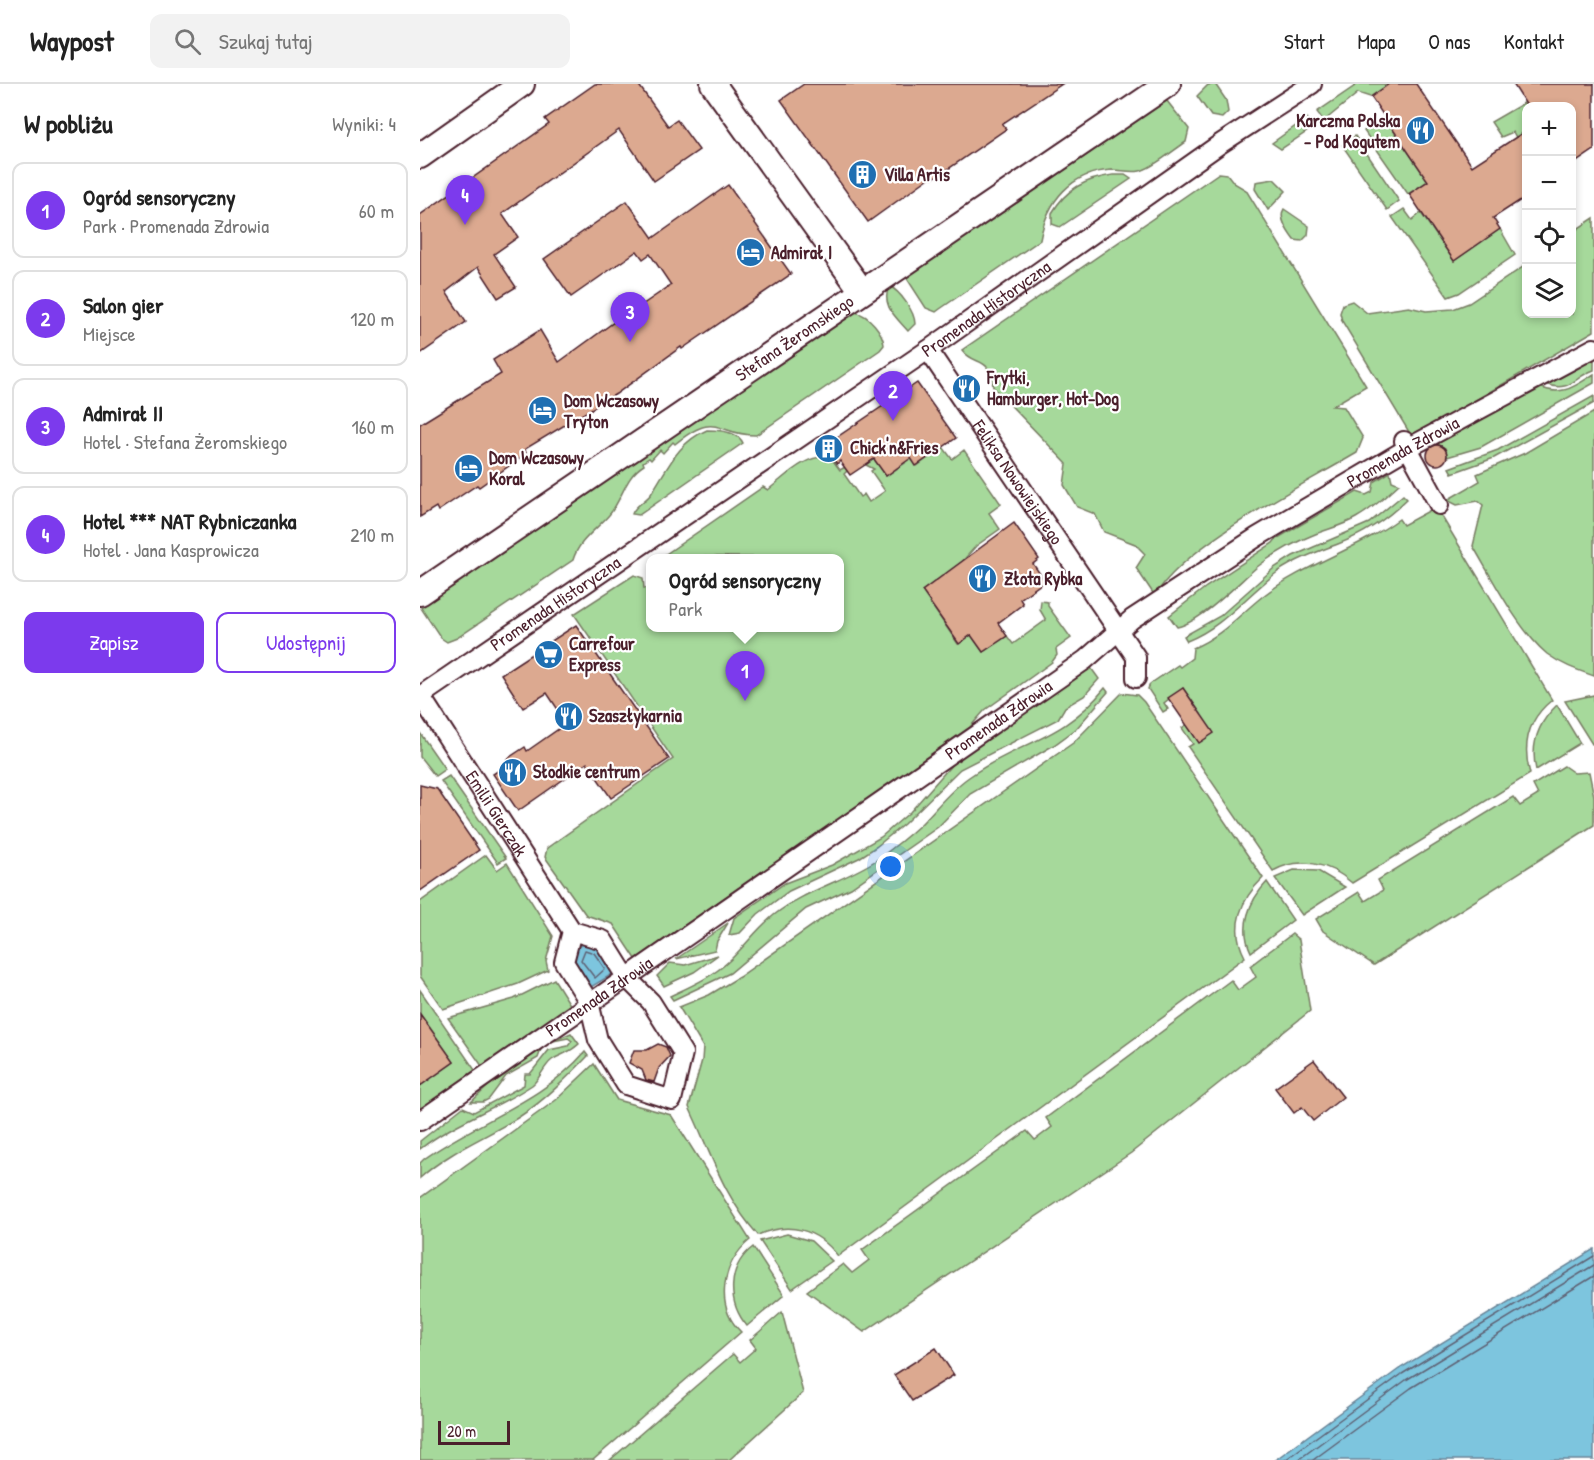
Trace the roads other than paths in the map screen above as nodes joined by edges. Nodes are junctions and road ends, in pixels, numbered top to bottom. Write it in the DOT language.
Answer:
graph roads {
  1 [pos="522,84"];
  2 [pos="713,84"];
  3 [pos="1168,84"];
  4 [pos="1312,84"];
  5 [pos="420,156"];
  6 [pos="862,291"];
  7 [pos="1594,348"];
  8 [pos="928,350"];
  9 [pos="1406,445"];
  10 [pos="1439,505"];
  11 [pos="420,593"];
  12 [pos="1119,631"];
  13 [pos="1136,678"];
  14 [pos="420,696"];
  15 [pos="572,930"];
  16 [pos="626,977"];
  17 [pos="589,1002"];
  18 [pos="420,1121"];
  1 -- 5 [label="street"];
  2 -- 6 [label="street"];
  3 -- 6 [label="street, Stefana Żeromskiego"];
  4 -- 8 [label="street, Promenada Historyczna"];
  6 -- 11 [label="street, Stefana Żeromskiego"];
  7 -- 9 [label="street, Promenada Zdrowia"];
  8 -- 12 [label="street, Feliksa Nowowiejskiego"];
  8 -- 14 [label="street, Promenada Historyczna"];
  9 -- 10 [label="street"];
  9 -- 12 [label="street, Promenada Zdrowia"];
  12 -- 13 [label="street, Feliksa Nowowiejskiego"];
  12 -- 16 [label="street, Promenada Zdrowia"];
  14 -- 15 [label="street, Emilii Gierczak"];
  15 -- 16 [label="street"];
  15 -- 17 [label="street"];
  16 -- 17 [label="street, Promenada Zdrowia"];
  16 -- 17 [label="street"];
  17 -- 18 [label="street, Promenada Zdrowia"];
}
